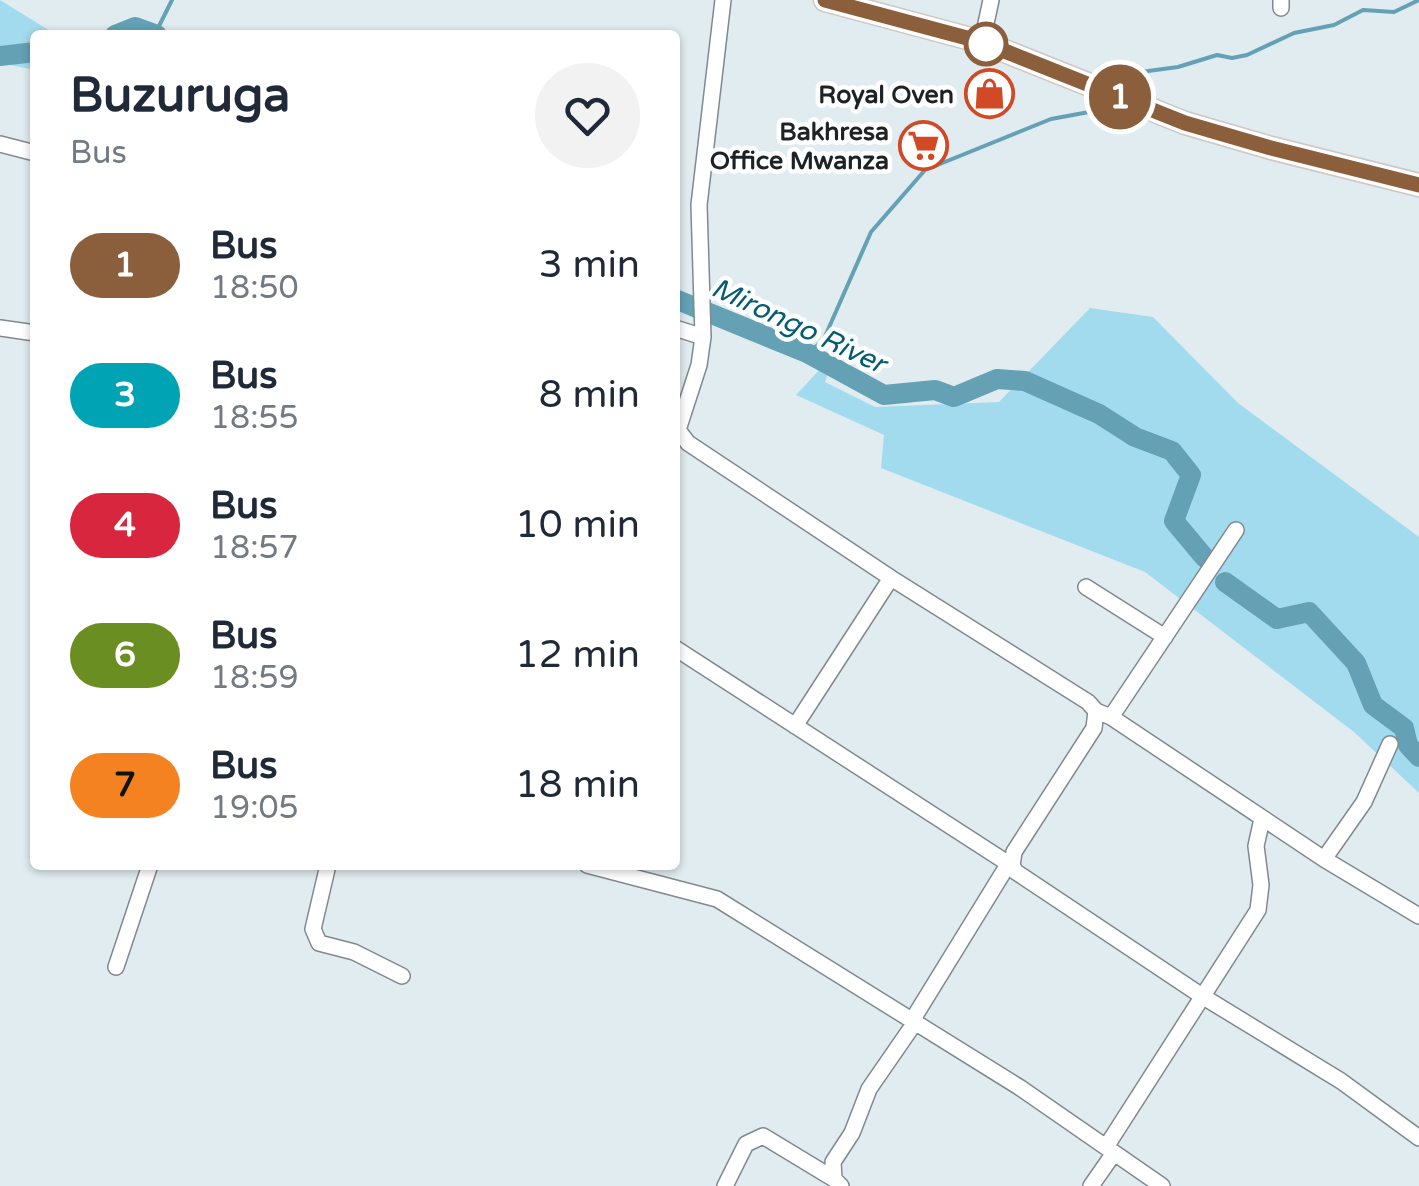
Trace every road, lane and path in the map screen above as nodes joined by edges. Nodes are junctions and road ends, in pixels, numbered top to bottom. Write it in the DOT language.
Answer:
graph roads {
  1 [pos="724,0"];
  2 [pos="825,0"];
  3 [pos="990,0"];
  4 [pos="982,42"];
  5 [pos="0,144"];
  6 [pos="30,152"];
  7 [pos="1419,185"];
  8 [pos="0,328"];
  9 [pos="680,328"];
  10 [pos="703,330"];
  11 [pos="30,332"];
  12 [pos="680,421"];
  13 [pos="680,436"];
  14 [pos="1236,530"];
  15 [pos="890,578"];
  16 [pos="1086,587"];
  17 [pos="1165,637"];
  18 [pos="680,651"];
  19 [pos="1103,714"];
  20 [pos="795,726"];
  21 [pos="1390,744"];
  22 [pos="1262,819"];
  23 [pos="1324,859"];
  24 [pos="1011,864"];
  25 [pos="148,870"];
  26 [pos="327,870"];
  27 [pos="605,870"];
  28 [pos="1419,916"];
  29 [pos="116,967"];
  30 [pos="402,976"];
  31 [pos="1202,996"];
  32 [pos="914,1020"];
  33 [pos="1419,1138"];
  34 [pos="1110,1150"];
  35 [pos="837,1182"];
  36 [pos="725,1186"];
  37 [pos="1091,1186"];
  38 [pos="1162,1186"];
  1 -- 10 [label="street"];
  2 -- 4 [label="highway"];
  3 -- 4 [label="street"];
  4 -- 7 [label="highway"];
  5 -- 6 [label="street"];
  8 -- 11 [label="street"];
  9 -- 10 [label="street"];
  10 -- 12 [label="street"];
  13 -- 15 [label="street"];
  14 -- 17 [label="street"];
  15 -- 19 [label="street"];
  15 -- 20 [label="street"];
  16 -- 17 [label="street"];
  17 -- 19 [label="street"];
  18 -- 20 [label="street"];
  19 -- 22 [label="street"];
  19 -- 24 [label="street"];
  20 -- 24 [label="street"];
  21 -- 23 [label="street"];
  22 -- 23 [label="street"];
  22 -- 31 [label="street"];
  23 -- 28 [label="street"];
  24 -- 31 [label="street"];
  24 -- 32 [label="street"];
  25 -- 29 [label="street"];
  26 -- 30 [label="street"];
  27 -- 32 [label="street"];
  31 -- 33 [label="street"];
  31 -- 34 [label="street"];
  32 -- 34 [label="street"];
  32 -- 35 [label="street"];
  34 -- 37 [label="street"];
  34 -- 38 [label="street"];
  35 -- 36 [label="street"];
}
